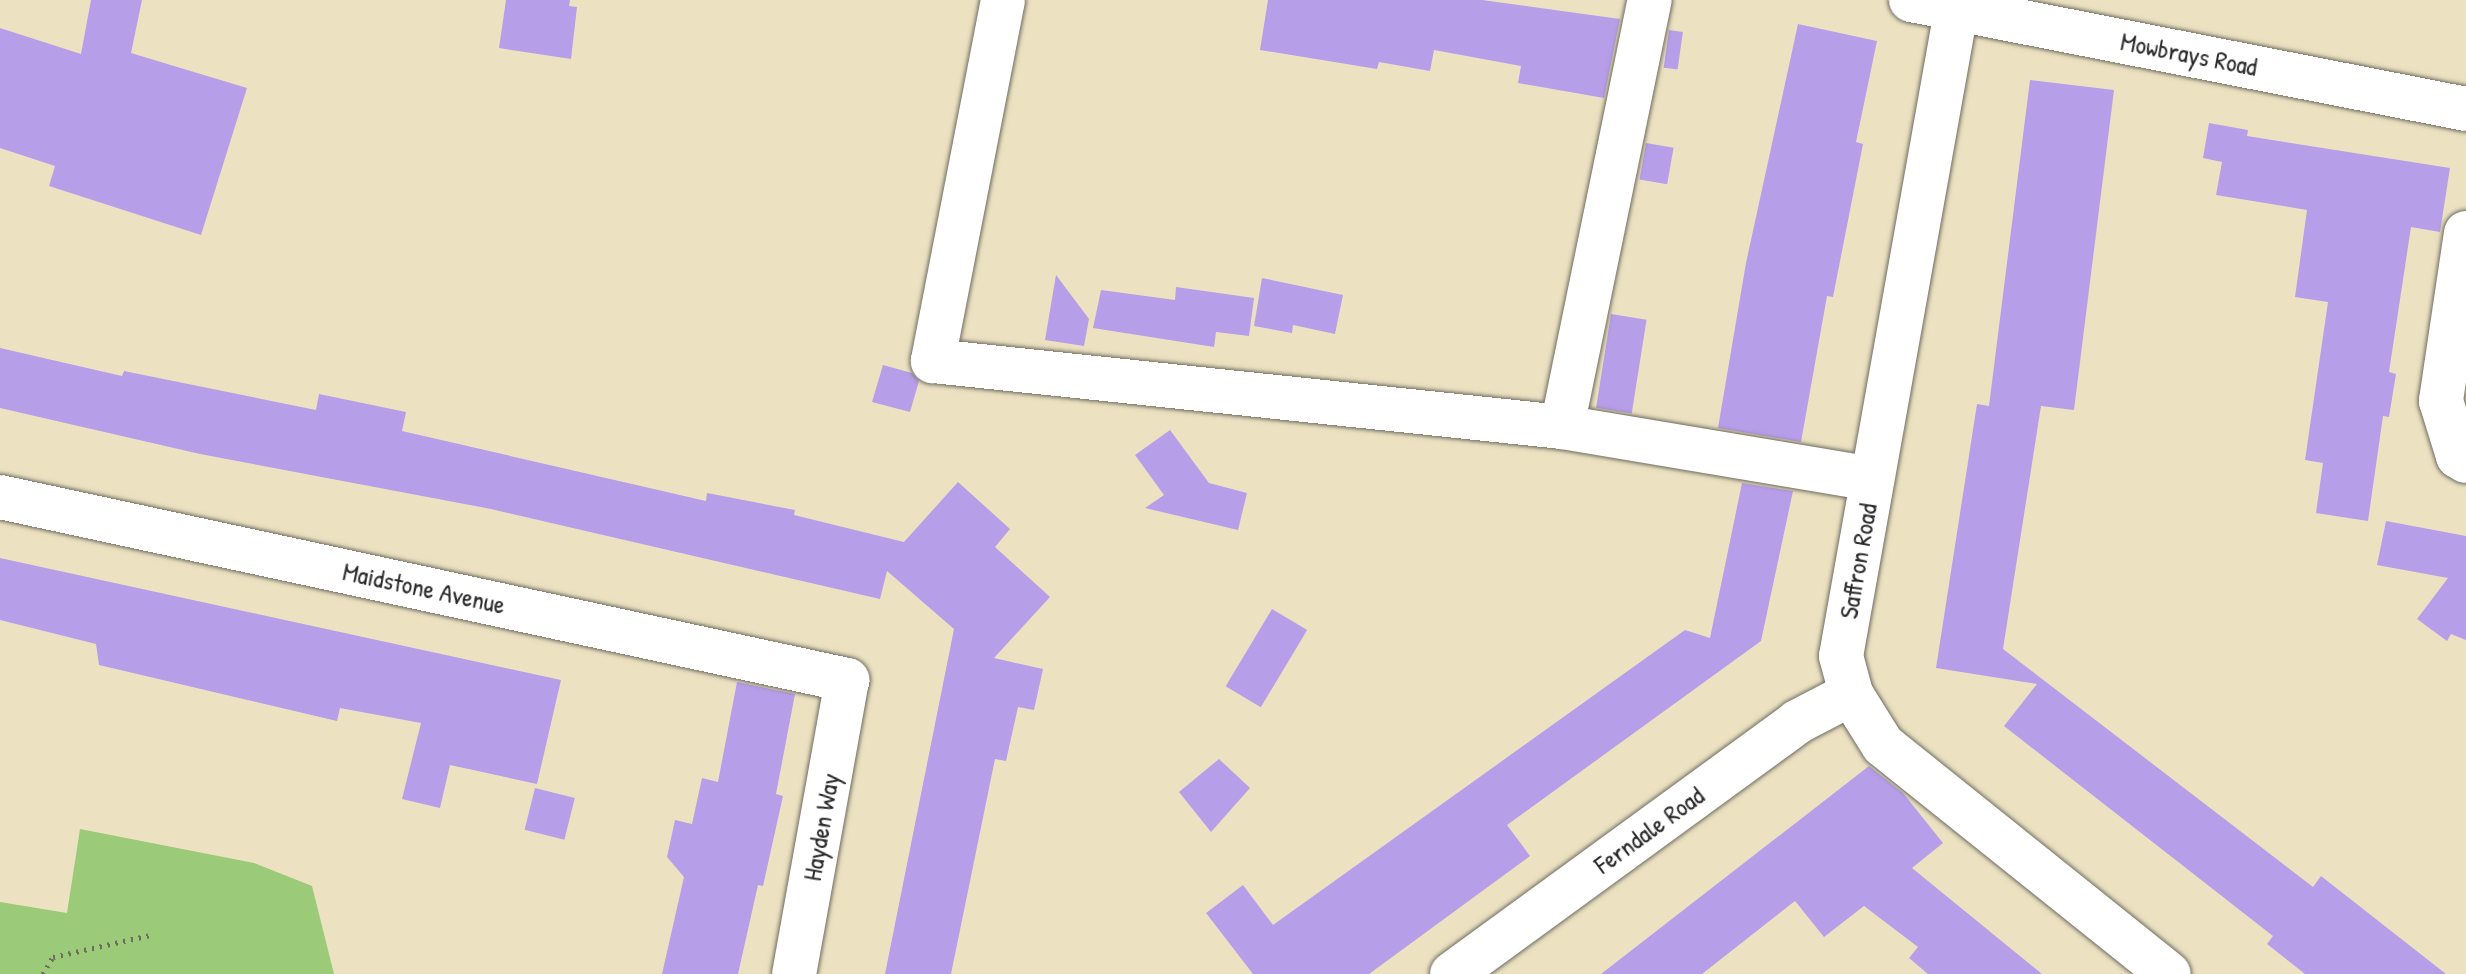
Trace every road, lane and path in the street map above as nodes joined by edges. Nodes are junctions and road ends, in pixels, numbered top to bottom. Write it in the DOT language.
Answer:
graph roads {
  1 [pos="1003,0"];
  2 [pos="1650,0"];
  3 [pos="1911,0"];
  4 [pos="1957,4"];
  5 [pos="2466,109"];
  6 [pos="2466,233"];
  7 [pos="2454,404"];
  8 [pos="1562,427"];
  9 [pos="2466,461"];
  10 [pos="1872,479"];
  11 [pos="0,497"];
  12 [pos="847,680"];
  13 [pos="1851,694"];
  14 [pos="151,935"];
  15 [pos="43,974"];
  16 [pos="794,974"];
  17 [pos="1452,974"];
  18 [pos="2169,974"];
  1 -- 8 [label="street"];
  2 -- 8 [label="street"];
  3 -- 4 [label="street, Mowbrays Road"];
  4 -- 5 [label="street, Mowbrays Road"];
  4 -- 10 [label="street, Saffron Road"];
  6 -- 7 [label="street"];
  7 -- 9 [label="street"];
  8 -- 10 [label="street"];
  10 -- 13 [label="street, Saffron Road"];
  11 -- 12 [label="street, Maidstone Avenue"];
  12 -- 16 [label="street, Hayden Way"];
  13 -- 17 [label="street, Ferndale Road"];
  13 -- 18 [label="street, Saffron Road"];
  14 -- 15 [label="path"];
}
